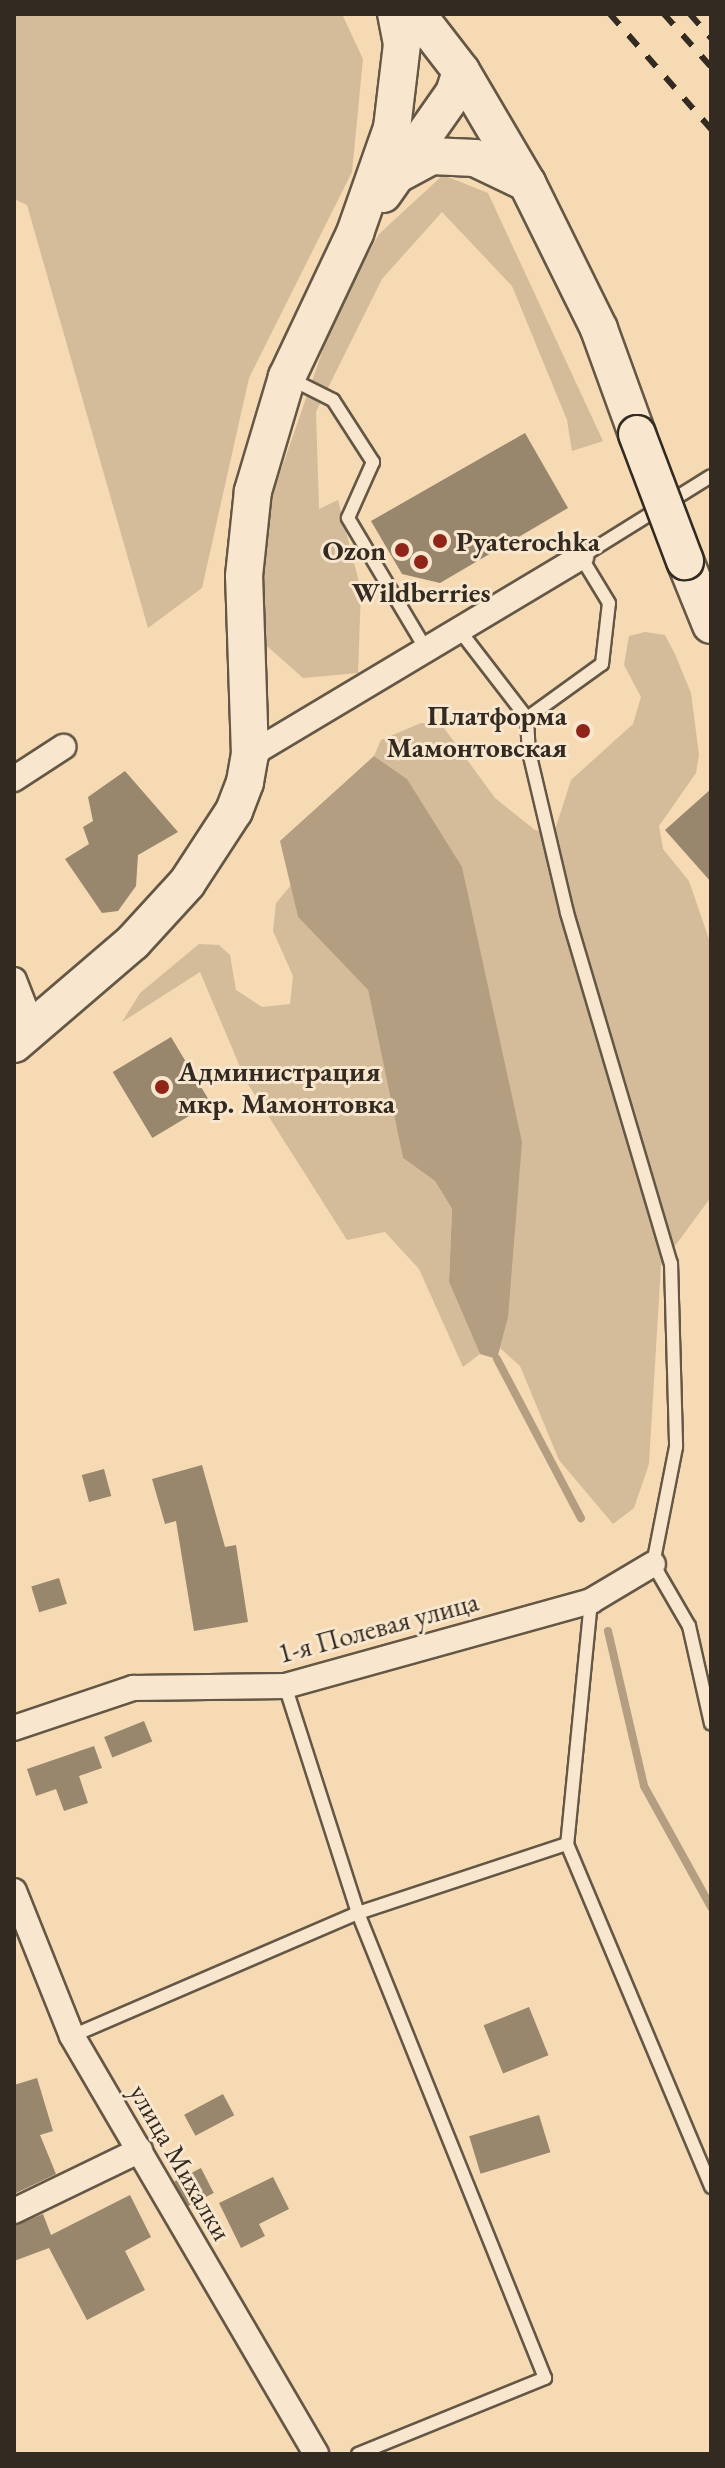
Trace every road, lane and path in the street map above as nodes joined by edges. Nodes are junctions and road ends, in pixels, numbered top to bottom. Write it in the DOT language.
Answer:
graph roads {
  1 [pos="396,14"];
  2 [pos="417,14"];
  3 [pos="461,71"];
  4 [pos="392,128"];
  5 [pos="396,175"];
  6 [pos="527,183"];
  7 [pos="355,233"];
  8 [pos="287,377"];
  9 [pos="711,476"];
  10 [pos="581,557"];
  11 [pos="711,625"];
  12 [pos="460,631"];
  13 [pos="427,651"];
  14 [pos="527,718"];
  15 [pos="63,747"];
  16 [pos="250,755"];
  17 [pos="14,779"];
  18 [pos="14,980"];
  19 [pos="23,1036"];
  20 [pos="653,1564"];
  21 [pos="591,1601"];
  22 [pos="285,1686"];
  23 [pos="711,1724"];
  24 [pos="14,1728"];
  25 [pos="567,1844"];
  26 [pos="14,1891"];
  27 [pos="358,1913"];
  28 [pos="72,2036"];
  29 [pos="140,2150"];
  30 [pos="711,2187"];
  31 [pos="14,2211"];
  32 [pos="316,2454"];
  33 [pos="358,2454"];
  1 -- 4 [label="street"];
  2 -- 3 [label="street"];
  3 -- 4 [label="street"];
  3 -- 5 [label="street"];
  3 -- 6 [label="street"];
  4 -- 7 [label="street"];
  5 -- 6 [label="street"];
  5 -- 7 [label="street"];
  6 -- 11 [label="street, bridge"];
  7 -- 8 [label="street"];
  8 -- 13 [label="lane"];
  8 -- 16 [label="street"];
  9 -- 10 [label="lane"];
  10 -- 12 [label="street"];
  10 -- 14 [label="lane"];
  12 -- 13 [label="street"];
  12 -- 14 [label="lane"];
  13 -- 16 [label="street"];
  14 -- 20 [label="lane"];
  15 -- 17 [label="street"];
  16 -- 19 [label="street"];
  18 -- 19 [label="street"];
  20 -- 21 [label="street, 1-я Полевая улица"];
  20 -- 23 [label="lane"];
  21 -- 22 [label="street, 1-я Полевая улица"];
  21 -- 25 [label="lane"];
  22 -- 24 [label="street, 1-я Полевая улица"];
  22 -- 27 [label="lane"];
  25 -- 27 [label="lane"];
  25 -- 30 [label="lane"];
  26 -- 28 [label="street, улица Михалки"];
  27 -- 28 [label="lane"];
  27 -- 33 [label="lane"];
  28 -- 29 [label="street, улица Михалки"];
  29 -- 31 [label="street"];
  29 -- 32 [label="street, улица Михалки"];
}
